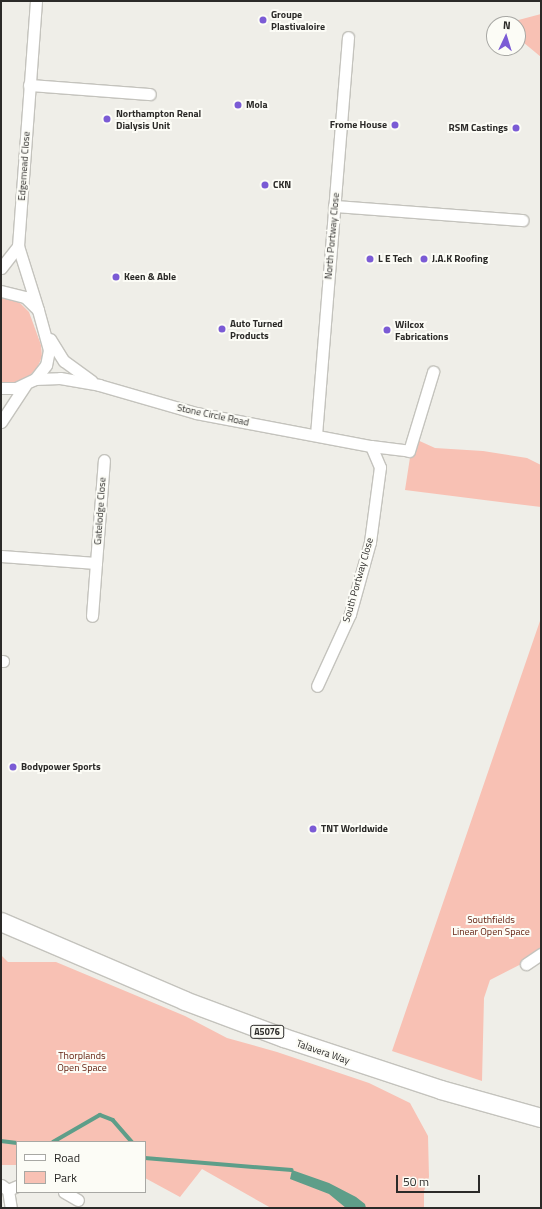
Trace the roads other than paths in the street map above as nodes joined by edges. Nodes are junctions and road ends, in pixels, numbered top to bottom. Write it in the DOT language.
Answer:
graph roads {
  1 [pos="36,1"];
  2 [pos="348,37"];
  3 [pos="29,85"];
  4 [pos="150,94"];
  5 [pos="334,206"];
  6 [pos="522,220"];
  7 [pos="18,246"];
  8 [pos="1,268"];
  9 [pos="1,291"];
  10 [pos="38,310"];
  11 [pos="47,335"];
  12 [pos="432,372"];
  13 [pos="31,382"];
  14 [pos="99,385"];
  15 [pos="1,388"];
  16 [pos="1,422"];
  17 [pos="316,435"];
  18 [pos="371,446"];
  19 [pos="104,460"];
  20 [pos="1,556"];
  21 [pos="96,563"];
  22 [pos="92,616"];
  23 [pos="317,686"];
  24 [pos="1,922"];
  25 [pos="541,954"];
  26 [pos="526,964"];
  27 [pos="541,1118"];
  28 [pos="9,1187"];
  29 [pos="66,1193"];
  30 [pos="78,1200"];
  31 [pos="11,1208"];
  1 -- 3 [label="street, Edgemead Close"];
  2 -- 5 [label="street, North Portway Close"];
  3 -- 4 [label="street"];
  3 -- 7 [label="street, Edgemead Close"];
  5 -- 6 [label="street"];
  5 -- 17 [label="street, North Portway Close"];
  7 -- 8 [label="street"];
  7 -- 10 [label="street, Edgemead Close"];
  9 -- 10 [label="street, Stone Circle Road"];
  10 -- 11 [label="street, Stone Circle Road"];
  11 -- 13 [label="street, Stone Circle Road"];
  11 -- 14 [label="street, Stone Circle Road"];
  12 -- 18 [label="street"];
  13 -- 14 [label="street, Stone Circle Road"];
  13 -- 15 [label="street, Stone Circle Road"];
  13 -- 16 [label="street"];
  14 -- 17 [label="street, Stone Circle Road"];
  17 -- 18 [label="street, Stone Circle Road"];
  18 -- 23 [label="street, South Portway Close"];
  19 -- 21 [label="street, Gatelodge Close"];
  20 -- 21 [label="street"];
  21 -- 22 [label="street, Gatelodge Close"];
  24 -- 27 [label="main road, Talavera Way / A5076"];
  25 -- 26 [label="street"];
  28 -- 31 [label="street"];
  29 -- 30 [label="street"];
}
